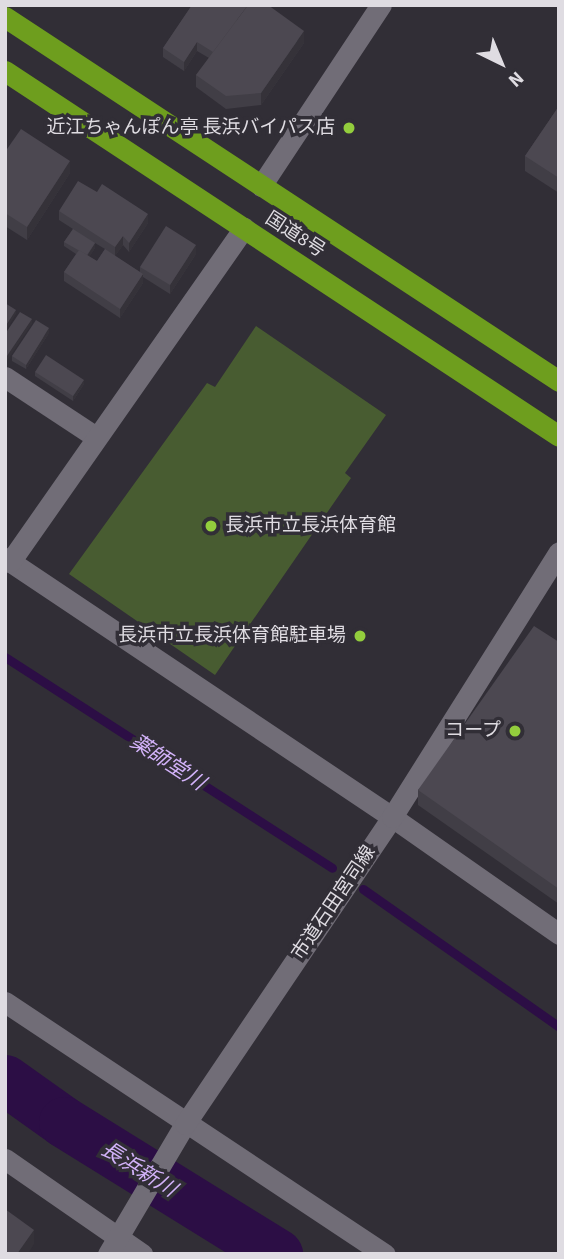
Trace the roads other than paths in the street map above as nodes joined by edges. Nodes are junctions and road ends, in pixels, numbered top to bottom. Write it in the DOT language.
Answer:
graph roads {
  1 [pos="381,5"];
  2 [pos="5,17"];
  3 [pos="5,71"];
  4 [pos="261,186"];
  5 [pos="244,228"];
  6 [pos="5,377"];
  7 [pos="559,380"];
  8 [pos="96,436"];
  9 [pos="559,436"];
  10 [pos="559,552"];
  11 [pos="8,560"];
  12 [pos="392,817"];
  13 [pos="559,934"];
  14 [pos="5,1002"];
  15 [pos="180,1134"];
  16 [pos="5,1159"];
  17 [pos="113,1246"];
  18 [pos="142,1254"];
  19 [pos="384,1254"];
  1 -- 4 [label="street"];
  2 -- 4 [label="highway, 国道8号"];
  3 -- 5 [label="highway, 国道8号"];
  4 -- 7 [label="highway, 国道8号"];
  5 -- 8 [label="street"];
  5 -- 9 [label="highway, 国道8号"];
  6 -- 8 [label="street"];
  8 -- 11 [label="street"];
  10 -- 12 [label="street, 市道石田宮司線"];
  11 -- 12 [label="street"];
  12 -- 13 [label="street"];
  12 -- 15 [label="street, 市道石田宮司線"];
  14 -- 15 [label="street"];
  15 -- 17 [label="street, 市道石田宮司線"];
  15 -- 19 [label="street"];
  16 -- 17 [label="street"];
  17 -- 18 [label="street"];
}
